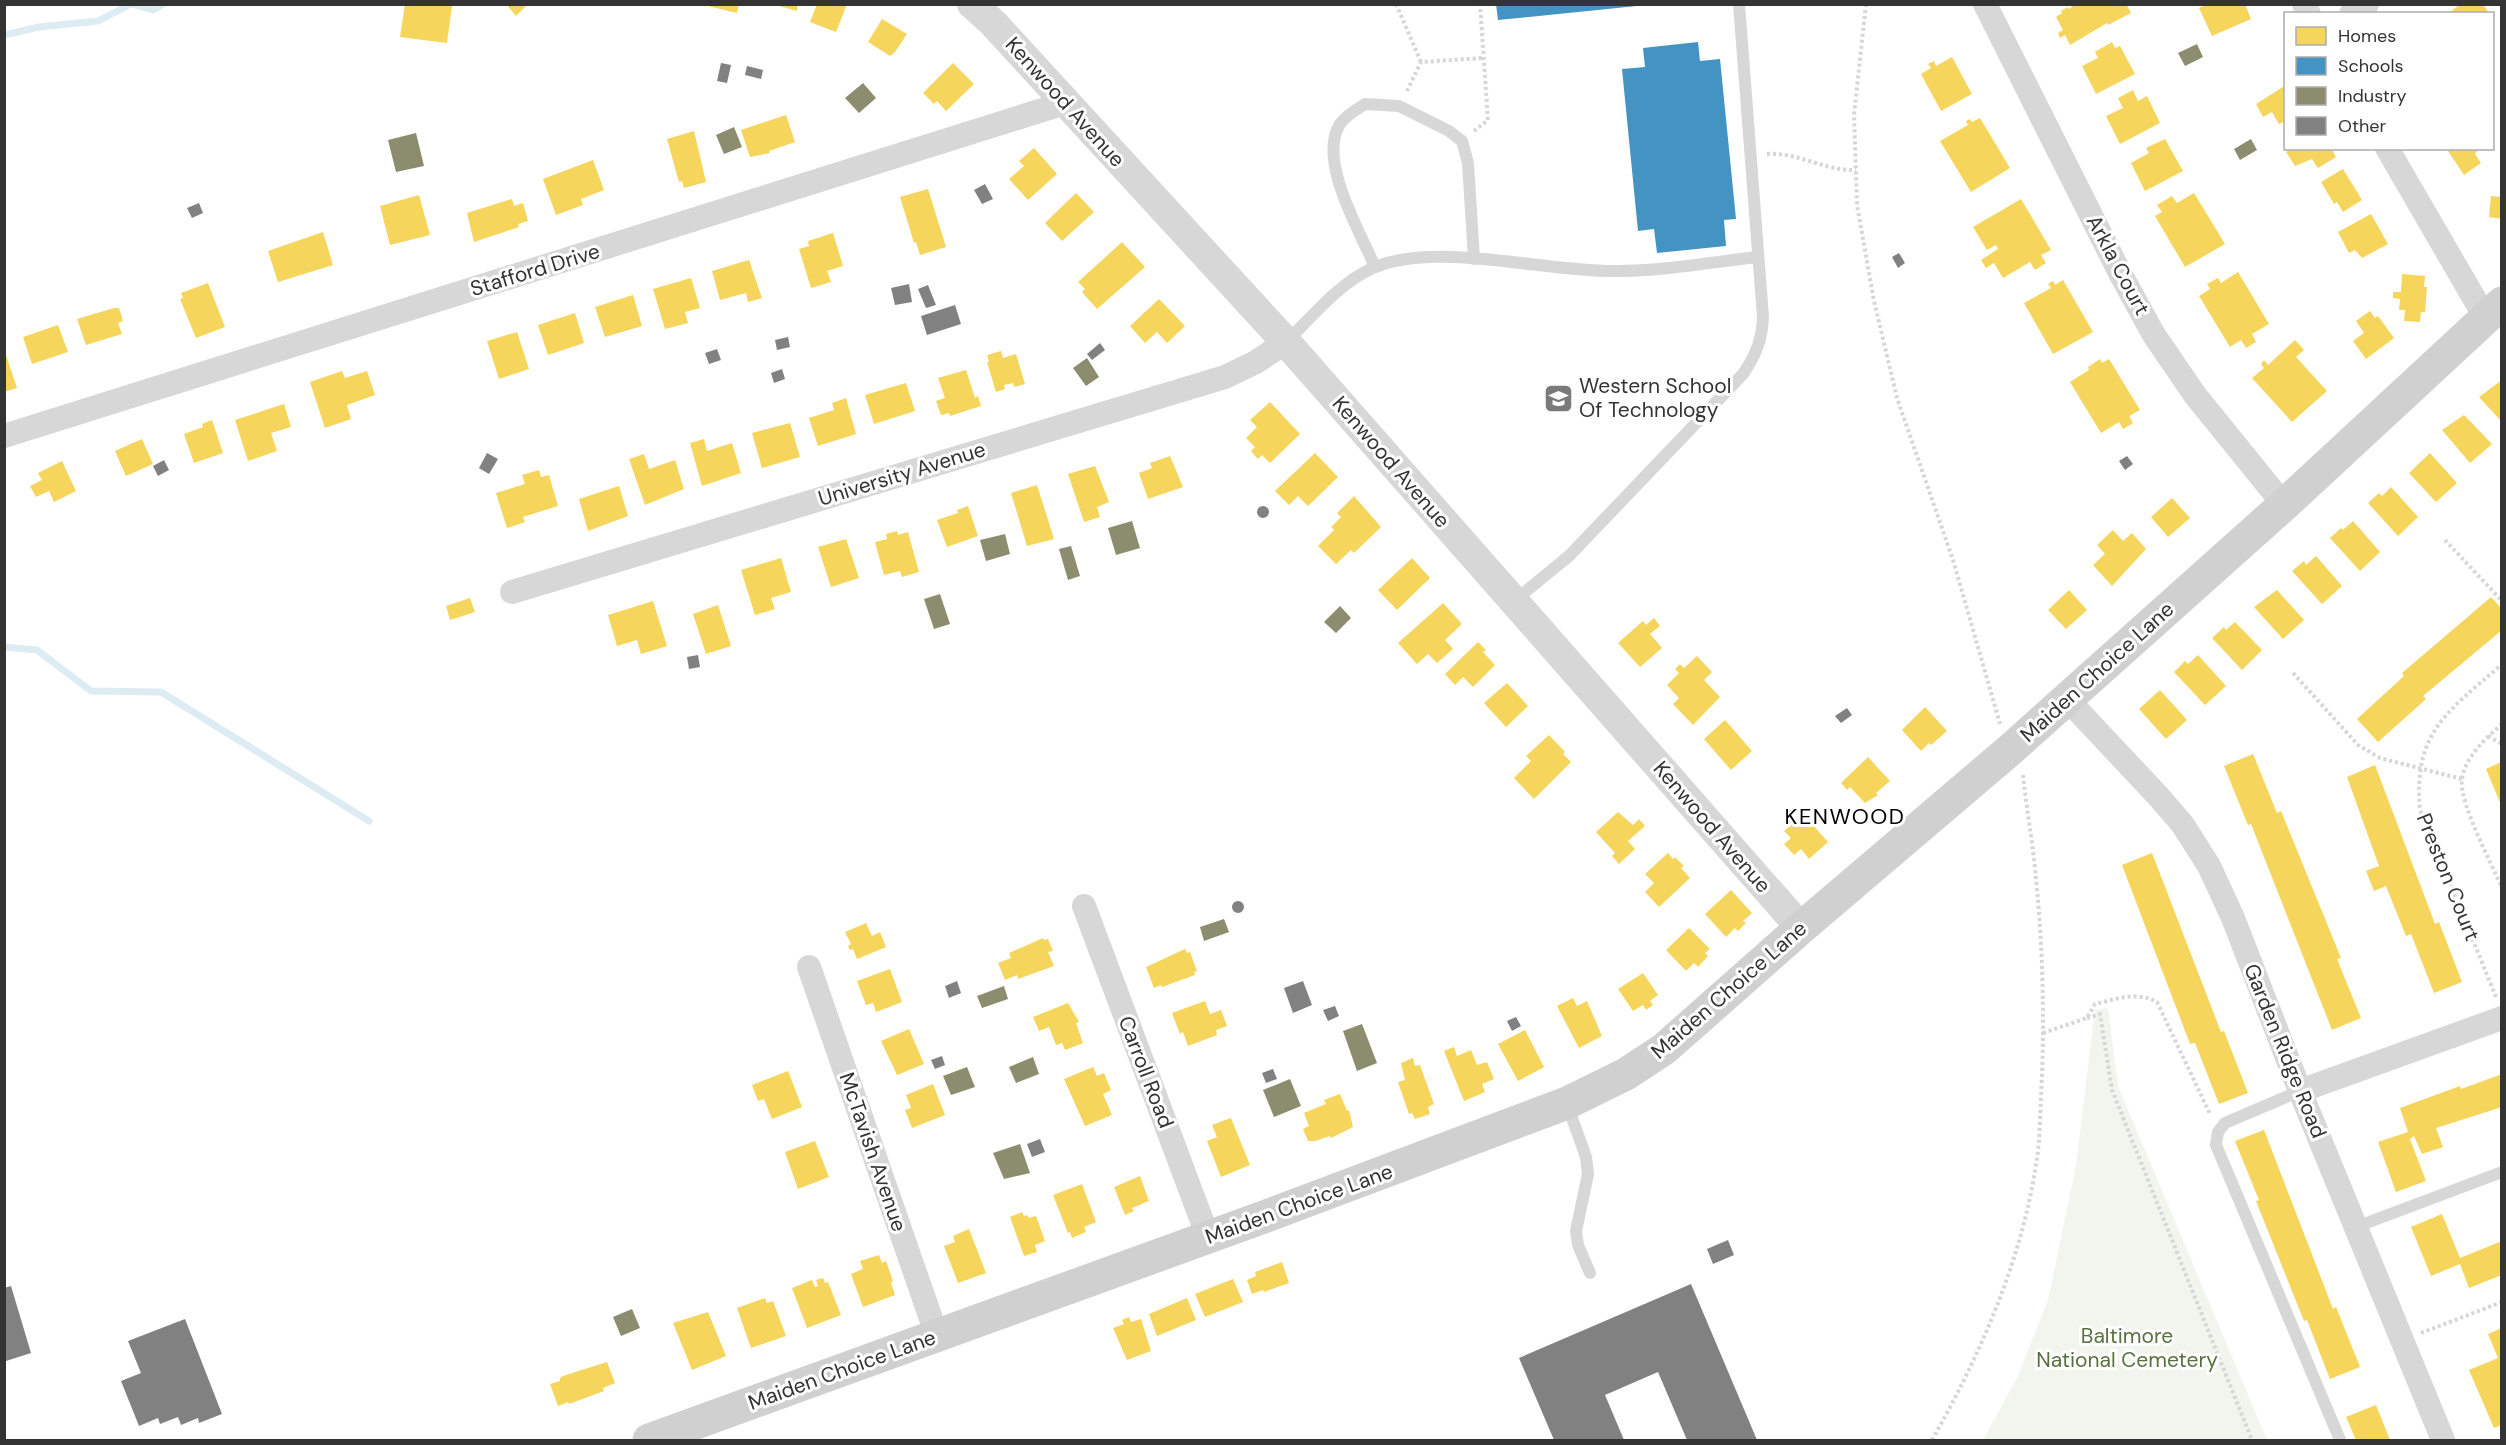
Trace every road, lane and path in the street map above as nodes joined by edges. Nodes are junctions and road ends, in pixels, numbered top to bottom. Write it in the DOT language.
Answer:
graph roads {
  1 [pos="972,4"];
  2 [pos="1396,4"];
  3 [pos="1480,4"];
  4 [pos="1739,4"];
  5 [pos="1985,4"];
  6 [pos="2367,4"];
  7 [pos="1866,5"];
  8 [pos="2354,12"];
  9 [pos="1484,58"];
  10 [pos="1421,62"];
  11 [pos="1065,103"];
  12 [pos="1399,106"];
  13 [pos="1462,141"];
  14 [pos="2388,150"];
  15 [pos="1751,156"];
  16 [pos="1856,170"];
  17 [pos="1758,257"];
  18 [pos="1474,259"];
  19 [pos="1375,267"];
  20 [pos="2493,310"];
  21 [pos="1286,342"];
  22 [pos="4,436"];
  23 [pos="2284,505"];
  24 [pos="2445,540"];
  25 [pos="512,592"];
  26 [pos="2502,601"];
  27 [pos="1513,602"];
  28 [pos="2502,664"];
  29 [pos="2294,673"];
  30 [pos="2067,699"];
  31 [pos="2502,724"];
  32 [pos="2001,729"];
  33 [pos="2488,736"];
  34 [pos="2502,744"];
  35 [pos="2419,768"];
  36 [pos="2023,772"];
  37 [pos="2462,779"];
  38 [pos="2502,888"];
  39 [pos="1084,906"];
  40 [pos="1801,928"];
  41 [pos="809,967"];
  42 [pos="2499,1008"];
  43 [pos="2087,1018"];
  44 [pos="2043,1033"];
  45 [pos="2301,1091"];
  46 [pos="1567,1103"];
  47 [pos="2218,1132"];
  48 [pos="2502,1172"];
  49 [pos="2356,1227"];
  50 [pos="1208,1237"];
  51 [pos="1590,1273"];
  52 [pos="2502,1302"];
  53 [pos="938,1336"];
  54 [pos="2403,1341"];
  55 [pos="649,1440"];
  56 [pos="1932,1440"];
  57 [pos="2252,1440"];
  58 [pos="2340,1440"];
  59 [pos="2443,1440"];
  1 -- 11 [label="street, Kenwood Avenue"];
  2 -- 10 [label="path"];
  3 -- 9 [label="path"];
  4 -- 15 [label="lane"];
  5 -- 23 [label="street, Arkla Court"];
  6 -- 8 [label="street"];
  7 -- 16 [label="path"];
  9 -- 10 [label="path"];
  9 -- 13 [label="path"];
  10 -- 12 [label="path"];
  11 -- 21 [label="street, Kenwood Avenue"];
  11 -- 22 [label="street, Stafford Drive"];
  12 -- 13 [label="lane"];
  12 -- 19 [label="lane"];
  13 -- 18 [label="lane"];
  14 -- 20 [label="street"];
  15 -- 16 [label="path"];
  15 -- 17 [label="lane"];
  16 -- 32 [label="path"];
  17 -- 18 [label="lane"];
  17 -- 27 [label="lane"];
  18 -- 19 [label="lane"];
  19 -- 21 [label="lane"];
  20 -- 23 [label="main road, Maiden Choice Lane"];
  21 -- 25 [label="street, University Avenue"];
  21 -- 27 [label="street, Kenwood Avenue"];
  23 -- 30 [label="main road, Maiden Choice Lane"];
  24 -- 26 [label="path"];
  27 -- 40 [label="street, Kenwood Avenue"];
  28 -- 35 [label="path, Preston Court"];
  29 -- 35 [label="path"];
  30 -- 40 [label="main road, Maiden Choice Lane"];
  30 -- 45 [label="street, Garden Ridge Road"];
  31 -- 33 [label="path"];
  33 -- 34 [label="path"];
  33 -- 37 [label="path"];
  35 -- 37 [label="path"];
  35 -- 42 [label="path, Preston Court"];
  36 -- 44 [label="path"];
  37 -- 38 [label="path"];
  39 -- 50 [label="street, Carroll Road"];
  40 -- 46 [label="main road, Maiden Choice Lane"];
  41 -- 53 [label="street, McTavish Avenue"];
  42 -- 45 [label="street"];
  43 -- 44 [label="path"];
  43 -- 47 [label="path"];
  43 -- 57 [label="path"];
  44 -- 56 [label="path"];
  45 -- 47 [label="lane"];
  45 -- 49 [label="street, Garden Ridge Road"];
  46 -- 50 [label="main road, Maiden Choice Lane"];
  46 -- 51 [label="lane"];
  47 -- 58 [label="lane"];
  48 -- 49 [label="lane"];
  49 -- 54 [label="street, Garden Ridge Road"];
  50 -- 53 [label="main road, Maiden Choice Lane"];
  52 -- 54 [label="path"];
  53 -- 55 [label="main road, Maiden Choice Lane"];
  54 -- 59 [label="street, Garden Ridge Road"];
}
